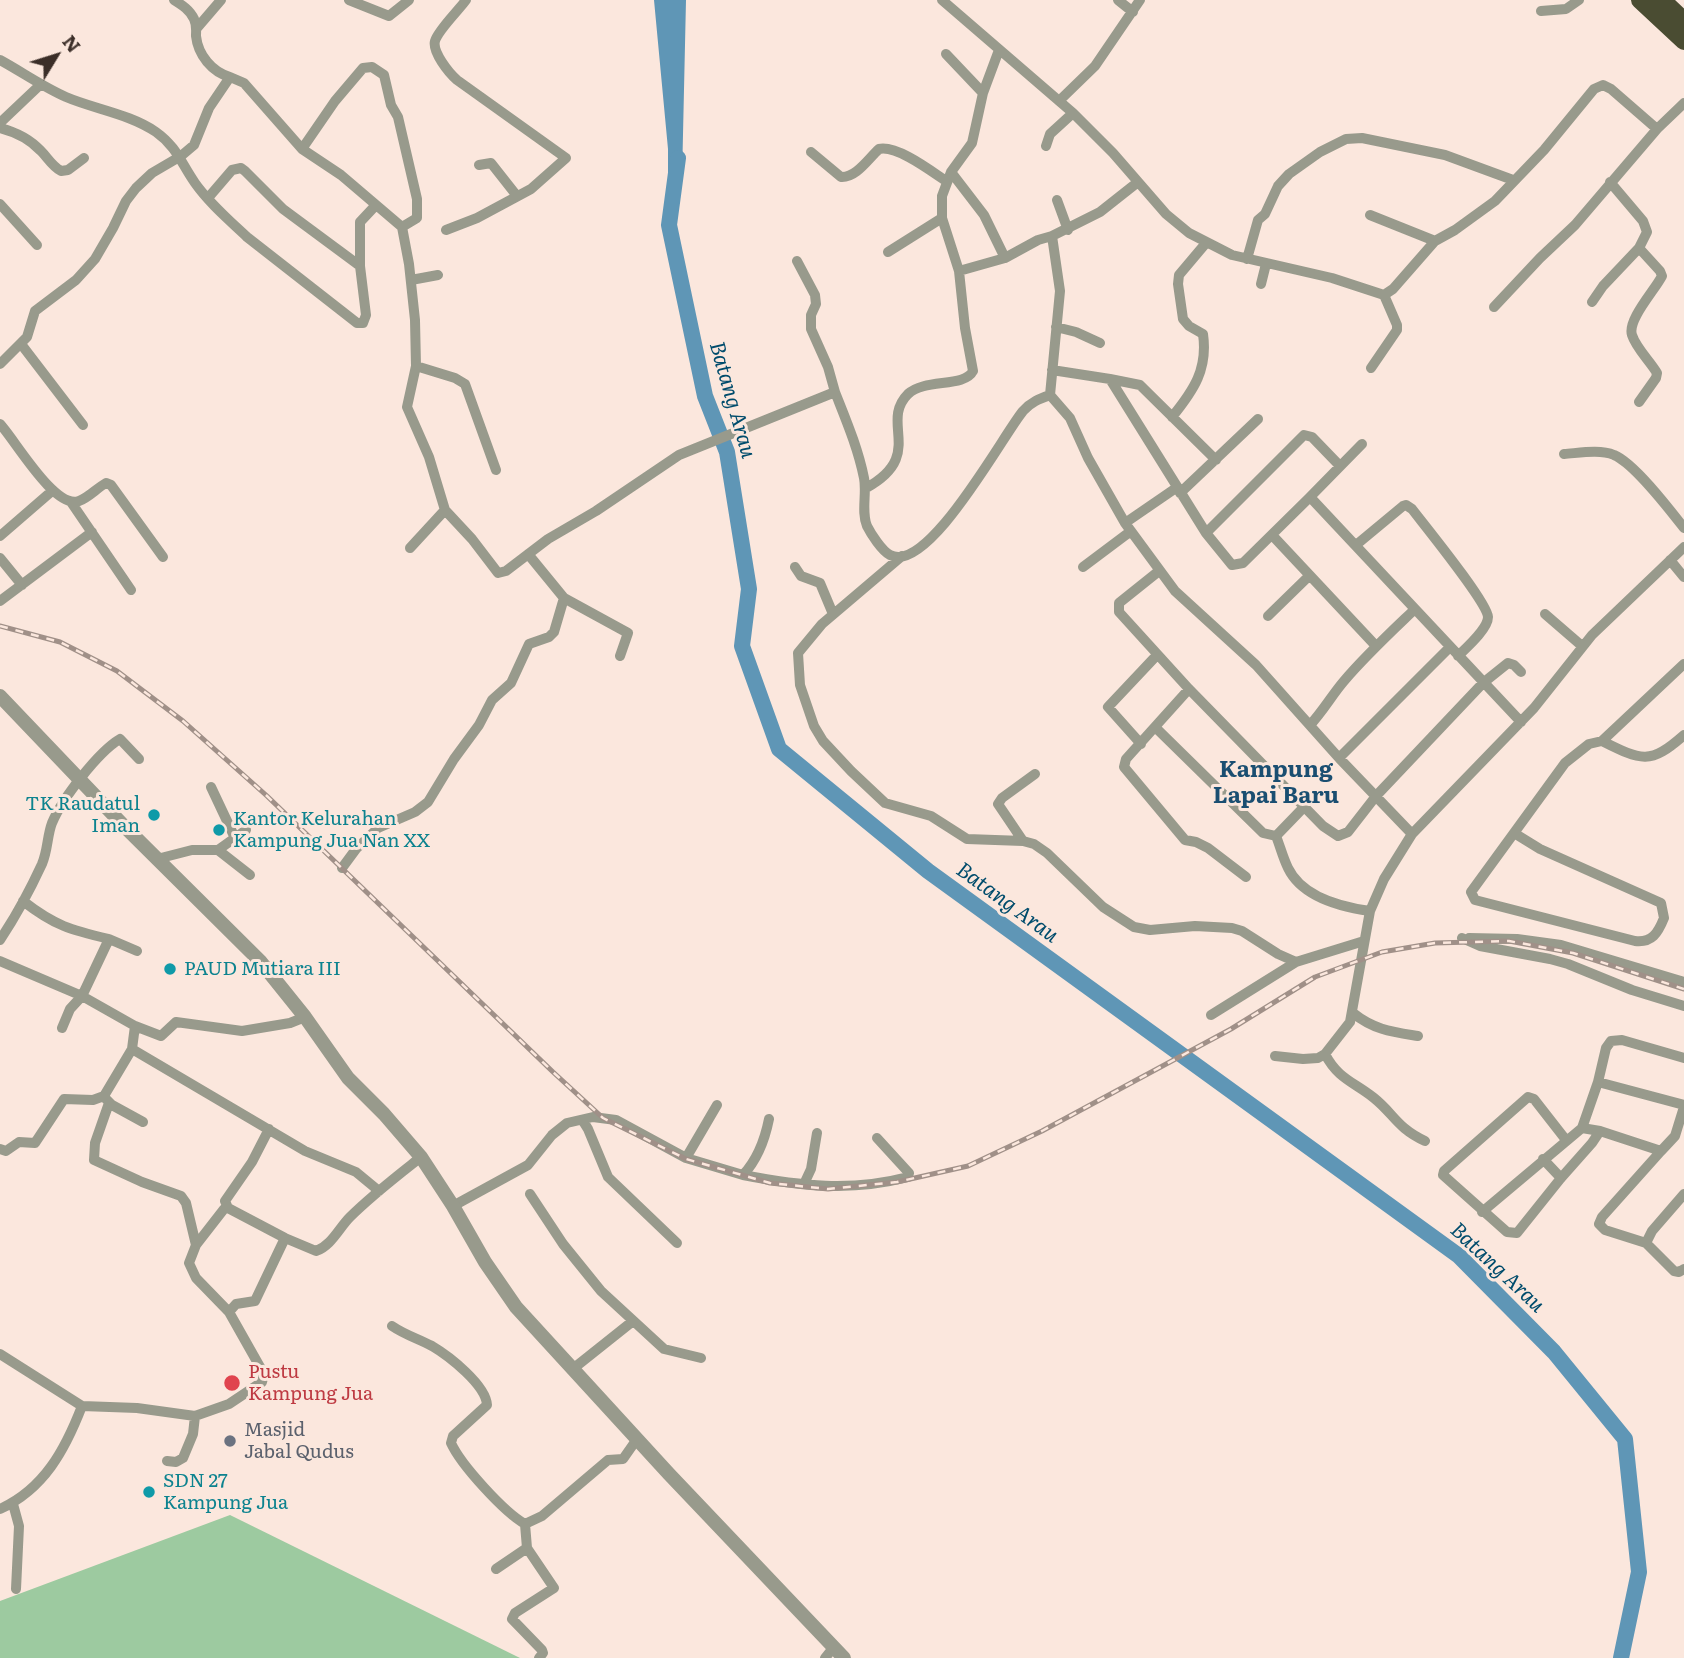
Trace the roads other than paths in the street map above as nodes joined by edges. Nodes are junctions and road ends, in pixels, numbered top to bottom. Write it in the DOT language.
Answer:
graph roads {
  1 [pos="174,0"];
  2 [pos="221,0"];
  3 [pos="349,0"];
  4 [pos="408,0"];
  5 [pos="466,0"];
  6 [pos="942,0"];
  7 [pos="1118,0"];
  8 [pos="1140,0"];
  9 [pos="1579,0"];
  10 [pos="1640,0"];
  11 [pos="1662,0"];
  12 [pos="1541,11"];
  13 [pos="1132,12"];
  14 [pos="1684,21"];
  15 [pos="197,28"];
  16 [pos="1684,41"];
  17 [pos="999,50"];
  18 [pos="946,54"];
  19 [pos="0,60"];
  20 [pos="230,77"];
  21 [pos="41,84"];
  22 [pos="983,93"];
  23 [pos="1059,102"];
  24 [pos="1684,103"];
  25 [pos="1073,113"];
  26 [pos="0,123"];
  27 [pos="0,128"];
  28 [pos="1657,129"];
  29 [pos="1046,146"];
  30 [pos="302,149"];
  31 [pos="811,152"];
  32 [pos="181,156"];
  33 [pos="84,158"];
  34 [pos="479,165"];
  35 [pos="949,177"];
  36 [pos="1513,180"];
  37 [pos="1138,182"];
  38 [pos="1610,183"];
  39 [pos="517,195"];
  40 [pos="208,198"];
  41 [pos="1057,200"];
  42 [pos="0,204"];
  43 [pos="376,205"];
  44 [pos="1370,215"];
  45 [pos="942,218"];
  46 [pos="402,227"];
  47 [pos="446,230"];
  48 [pos="1068,230"];
  49 [pos="1052,236"];
  50 [pos="1435,241"];
  51 [pos="1206,243"];
  52 [pos="37,245"];
  53 [pos="1639,248"];
  54 [pos="888,252"];
  55 [pos="1005,258"];
  56 [pos="1247,259"];
  57 [pos="797,261"];
  58 [pos="1266,264"];
  59 [pos="360,266"];
  60 [pos="959,271"];
  61 [pos="438,275"];
  62 [pos="411,280"];
  63 [pos="1261,284"];
  64 [pos="1384,295"];
  65 [pos="1592,302"];
  66 [pos="1494,307"];
  67 [pos="1056,327"];
  68 [pos="1100,343"];
  69 [pos="21,344"];
  70 [pos="0,364"];
  71 [pos="416,366"];
  72 [pos="1371,368"];
  73 [pos="1052,370"];
  74 [pos="1111,379"];
  75 [pos="835,392"];
  76 [pos="1050,395"];
  77 [pos="1639,402"];
  78 [pos="1172,417"];
  79 [pos="1258,419"];
  80 [pos="0,424"];
  81 [pos="83,425"];
  82 [pos="1362,444"];
  83 [pos="1564,454"];
  84 [pos="1216,460"];
  85 [pos="1340,466"];
  86 [pos="496,470"];
  87 [pos="866,488"];
  88 [pos="1178,490"];
  89 [pos="51,491"];
  90 [pos="1310,497"];
  91 [pos="71,502"];
  92 [pos="445,510"];
  93 [pos="1128,527"];
  94 [pos="1684,528"];
  95 [pos="92,532"];
  96 [pos="1206,533"];
  97 [pos="1272,535"];
  98 [pos="0,536"];
  99 [pos="1356,545"];
  100 [pos="1684,547"];
  101 [pos="410,548"];
  102 [pos="528,554"];
  103 [pos="902,556"];
  104 [pos="163,557"];
  105 [pos="0,558"];
  106 [pos="1670,560"];
  107 [pos="795,567"];
  108 [pos="1083,567"];
  109 [pos="1159,571"];
  110 [pos="1309,576"];
  111 [pos="1684,577"];
  112 [pos="22,584"];
  113 [pos="131,590"];
  114 [pos="564,598"];
  115 [pos="0,601"];
  116 [pos="1415,609"];
  117 [pos="833,614"];
  118 [pos="1545,614"];
  119 [pos="1268,616"];
  120 [pos="1376,646"];
  121 [pos="1582,646"];
  122 [pos="1454,652"];
  123 [pos="1157,655"];
  124 [pos="620,656"];
  125 [pos="1684,664"];
  126 [pos="1521,672"];
  127 [pos="1483,683"];
  128 [pos="1189,689"];
  129 [pos="0,696"];
  130 [pos="1521,722"];
  131 [pos="1310,724"];
  132 [pos="1156,728"];
  133 [pos="1684,735"];
  134 [pos="1602,741"];
  135 [pos="1141,744"];
  136 [pos="1339,758"];
  137 [pos="139,759"];
  138 [pos="1035,774"];
  139 [pos="82,779"];
  140 [pos="211,787"];
  141 [pos="1376,796"];
  142 [pos="1306,806"];
  143 [pos="246,830"];
  144 [pos="1514,833"];
  145 [pos="1412,834"];
  146 [pos="1276,836"];
  147 [pos="235,838"];
  148 [pos="1023,841"];
  149 [pos="218,850"];
  150 [pos="158,859"];
  151 [pos="342,868"];
  152 [pos="250,875"];
  153 [pos="1246,877"];
  154 [pos="23,901"];
  155 [pos="1370,911"];
  156 [pos="109,939"];
  157 [pos="0,940"];
  158 [pos="1364,941"];
  159 [pos="137,951"];
  160 [pos="0,961"];
  161 [pos="1296,962"];
  162 [pos="1684,982"];
  163 [pos="82,996"];
  164 [pos="1684,1006"];
  165 [pos="1353,1013"];
  166 [pos="1211,1015"];
  167 [pos="305,1017"];
  168 [pos="135,1026"];
  169 [pos="61,1028"];
  170 [pos="1418,1035"];
  171 [pos="132,1049"];
  172 [pos="1325,1054"];
  173 [pos="1275,1056"];
  174 [pos="1684,1058"];
  175 [pos="1598,1082"];
  176 [pos="107,1099"];
  177 [pos="717,1105"];
  178 [pos="1684,1106"];
  179 [pos="769,1119"];
  180 [pos="583,1121"];
  181 [pos="143,1122"];
  182 [pos="1582,1128"];
  183 [pos="269,1129"];
  184 [pos="1600,1131"];
  185 [pos="817,1133"];
  186 [pos="877,1138"];
  187 [pos="1566,1140"];
  188 [pos="1425,1141"];
  189 [pos="0,1149"];
  190 [pos="1661,1151"];
  191 [pos="421,1157"];
  192 [pos="686,1158"];
  193 [pos="1543,1159"];
  194 [pos="743,1175"];
  195 [pos="1561,1178"];
  196 [pos="804,1184"];
  197 [pos="379,1191"];
  198 [pos="530,1194"];
  199 [pos="1684,1194"];
  200 [pos="453,1206"];
  201 [pos="228,1208"];
  202 [pos="1482,1212"];
  203 [pos="285,1238"];
  204 [pos="677,1243"];
  205 [pos="1646,1243"];
  206 [pos="196,1245"];
  207 [pos="1684,1269"];
  208 [pos="229,1312"];
  209 [pos="633,1321"];
  210 [pos="392,1326"];
  211 [pos="0,1354"];
  212 [pos="701,1358"];
  213 [pos="574,1368"];
  214 [pos="82,1406"];
  215 [pos="195,1416"];
  216 [pos="637,1439"];
  217 [pos="167,1461"];
  218 [pos="13,1504"];
  219 [pos="0,1509"];
  220 [pos="525,1524"];
  221 [pos="527,1548"];
  222 [pos="496,1569"];
  223 [pos="16,1589"];
  224 [pos="834,1654"];
  225 [pos="539,1658"];
  1 -- 15 [label="street"];
  2 -- 15 [label="street"];
  3 -- 4 [label="street"];
  5 -- 39 [label="street"];
  6 -- 17 [label="street"];
  7 -- 13 [label="street"];
  8 -- 13 [label="street"];
  9 -- 12 [label="street"];
  10 -- 16 [label="highway"];
  11 -- 14 [label="highway"];
  13 -- 23 [label="street"];
  15 -- 20 [label="street"];
  17 -- 22 [label="street"];
  17 -- 23 [label="street"];
  18 -- 22 [label="street"];
  19 -- 21 [label="street"];
  20 -- 30 [label="street"];
  20 -- 32 [label="street"];
  21 -- 26 [label="street"];
  21 -- 32 [label="street"];
  22 -- 35 [label="street"];
  23 -- 25 [label="street"];
  24 -- 28 [label="street"];
  25 -- 29 [label="street"];
  25 -- 37 [label="street"];
  27 -- 33 [label="street"];
  28 -- 36 [label="street"];
  28 -- 38 [label="street"];
  30 -- 43 [label="street"];
  30 -- 46 [label="street"];
  31 -- 35 [label="street"];
  32 -- 40 [label="street"];
  32 -- 69 [label="street"];
  34 -- 39 [label="street"];
  35 -- 45 [label="street"];
  35 -- 55 [label="street"];
  36 -- 50 [label="street"];
  36 -- 56 [label="street"];
  37 -- 48 [label="street"];
  37 -- 51 [label="street"];
  38 -- 53 [label="street"];
  38 -- 66 [label="street"];
  39 -- 47 [label="street"];
  40 -- 59 [label="street"];
  40 -- 59 [label="street"];
  41 -- 48 [label="street"];
  42 -- 52 [label="street"];
  43 -- 46 [label="street"];
  43 -- 59 [label="street"];
  44 -- 50 [label="street"];
  45 -- 54 [label="street"];
  45 -- 60 [label="street"];
  46 -- 62 [label="street"];
  48 -- 49 [label="street"];
  49 -- 55 [label="street"];
  49 -- 67 [label="street"];
  50 -- 64 [label="street"];
  51 -- 56 [label="street"];
  51 -- 78 [label="street"];
  53 -- 65 [label="street"];
  53 -- 77 [label="street"];
  55 -- 60 [label="street"];
  56 -- 58 [label="street"];
  57 -- 75 [label="street"];
  58 -- 63 [label="street"];
  58 -- 64 [label="street"];
  60 -- 87 [label="street"];
  61 -- 62 [label="street"];
  62 -- 71 [label="street"];
  64 -- 72 [label="street"];
  67 -- 68 [label="street"];
  67 -- 73 [label="street"];
  69 -- 70 [label="street"];
  69 -- 81 [label="street"];
  71 -- 86 [label="street"];
  71 -- 92 [label="street"];
  73 -- 74 [label="street"];
  73 -- 76 [label="street"];
  74 -- 78 [label="street"];
  74 -- 88 [label="street"];
  75 -- 87 [label="street"];
  75 -- 102 [label="street"];
  76 -- 93 [label="street"];
  76 -- 103 [label="street"];
  78 -- 84 [label="street"];
  79 -- 84 [label="street"];
  80 -- 89 [label="street"];
  82 -- 85 [label="street"];
  83 -- 94 [label="street"];
  84 -- 88 [label="street"];
  85 -- 90 [label="street"];
  85 -- 96 [label="street"];
  87 -- 103 [label="street"];
  88 -- 93 [label="street"];
  88 -- 96 [label="street"];
  89 -- 91 [label="street"];
  89 -- 98 [label="street"];
  90 -- 97 [label="street"];
  90 -- 99 [label="street"];
  91 -- 95 [label="street"];
  91 -- 104 [label="street"];
  92 -- 101 [label="street"];
  92 -- 102 [label="street"];
  93 -- 108 [label="street"];
  93 -- 109 [label="street"];
  95 -- 112 [label="street"];
  95 -- 113 [label="street"];
  96 -- 97 [label="street"];
  97 -- 110 [label="street"];
  99 -- 116 [label="street"];
  99 -- 122 [label="street"];
  100 -- 106 [label="street"];
  102 -- 114 [label="street"];
  103 -- 117 [label="street"];
  105 -- 112 [label="street"];
  106 -- 111 [label="street"];
  106 -- 121 [label="street"];
  107 -- 117 [label="street"];
  109 -- 123 [label="street"];
  109 -- 131 [label="street"];
  110 -- 119 [label="street"];
  110 -- 120 [label="street"];
  112 -- 115 [label="street"];
  114 -- 124 [label="street"];
  114 -- 151 [label="street"];
  116 -- 120 [label="street"];
  116 -- 122 [label="street"];
  117 -- 148 [label="street"];
  118 -- 121 [label="street"];
  120 -- 131 [label="street"];
  121 -- 130 [label="street"];
  122 -- 127 [label="street"];
  122 -- 136 [label="street"];
  123 -- 128 [label="street"];
  123 -- 135 [label="street"];
  125 -- 134 [label="street"];
  126 -- 127 [label="street"];
  127 -- 130 [label="street"];
  127 -- 141 [label="street"];
  128 -- 132 [label="street"];
  128 -- 142 [label="street"];
  129 -- 139 [label="street"];
  130 -- 145 [label="street"];
  131 -- 136 [label="street"];
  132 -- 135 [label="street"];
  132 -- 146 [label="street"];
  133 -- 134 [label="street"];
  134 -- 144 [label="street"];
  135 -- 153 [label="street"];
  136 -- 141 [label="street"];
  137 -- 139 [label="street"];
  138 -- 148 [label="street"];
  139 -- 150 [label="street"];
  139 -- 154 [label="street"];
  140 -- 147 [label="street"];
  141 -- 142 [label="street"];
  141 -- 145 [label="street"];
  142 -- 146 [label="street"];
  143 -- 147 [label="street"];
  144 -- 144 [label="street"];
  145 -- 155 [label="street"];
  146 -- 155 [label="street"];
  147 -- 149 [label="street"];
  148 -- 161 [label="street"];
  149 -- 150 [label="street"];
  149 -- 152 [label="street"];
  150 -- 167 [label="street"];
  154 -- 156 [label="street"];
  154 -- 157 [label="street"];
  155 -- 158 [label="street"];
  156 -- 159 [label="street"];
  156 -- 163 [label="street"];
  158 -- 161 [label="street"];
  158 -- 165 [label="street"];
  160 -- 163 [label="street"];
  161 -- 166 [label="street"];
  162 -- 164 [label="street"];
  163 -- 168 [label="street"];
  163 -- 169 [label="street"];
  165 -- 170 [label="street"];
  165 -- 172 [label="street"];
  167 -- 168 [label="street"];
  167 -- 191 [label="street"];
  168 -- 171 [label="street"];
  171 -- 176 [label="street"];
  171 -- 183 [label="street"];
  172 -- 173 [label="street"];
  172 -- 188 [label="street"];
  174 -- 175 [label="street"];
  175 -- 178 [label="street"];
  175 -- 182 [label="street"];
  176 -- 181 [label="street"];
  176 -- 189 [label="street"];
  176 -- 206 [label="street"];
  177 -- 192 [label="street"];
  178 -- 190 [label="street"];
  179 -- 194 [label="street"];
  180 -- 192 [label="street"];
  180 -- 200 [label="street"];
  180 -- 204 [label="street"];
  182 -- 184 [label="street"];
  182 -- 187 [label="street"];
  183 -- 197 [label="street"];
  183 -- 201 [label="street"];
  184 -- 190 [label="street"];
  184 -- 195 [label="street"];
  185 -- 196 [label="street"];
  186 -- 196 [label="street"];
  187 -- 193 [label="street"];
  187 -- 202 [label="street"];
  190 -- 205 [label="street"];
  191 -- 197 [label="street"];
  191 -- 200 [label="street"];
  192 -- 194 [label="street"];
  193 -- 195 [label="street"];
  193 -- 202 [label="street"];
  194 -- 196 [label="street"];
  195 -- 202 [label="street"];
  197 -- 203 [label="street"];
  198 -- 209 [label="street"];
  199 -- 205 [label="street"];
  200 -- 213 [label="street"];
  201 -- 203 [label="street"];
  201 -- 206 [label="street"];
  203 -- 208 [label="street"];
  205 -- 207 [label="street"];
  206 -- 208 [label="street"];
  208 -- 215 [label="street"];
  209 -- 212 [label="street"];
  209 -- 213 [label="street"];
  210 -- 220 [label="street"];
  211 -- 214 [label="street"];
  213 -- 216 [label="street"];
  214 -- 215 [label="street"];
  214 -- 218 [label="street"];
  215 -- 217 [label="street"];
  216 -- 220 [label="street"];
  216 -- 224 [label="street"];
  218 -- 219 [label="street"];
  218 -- 223 [label="street"];
  220 -- 221 [label="street"];
  221 -- 222 [label="street"];
  221 -- 225 [label="street"];
}
